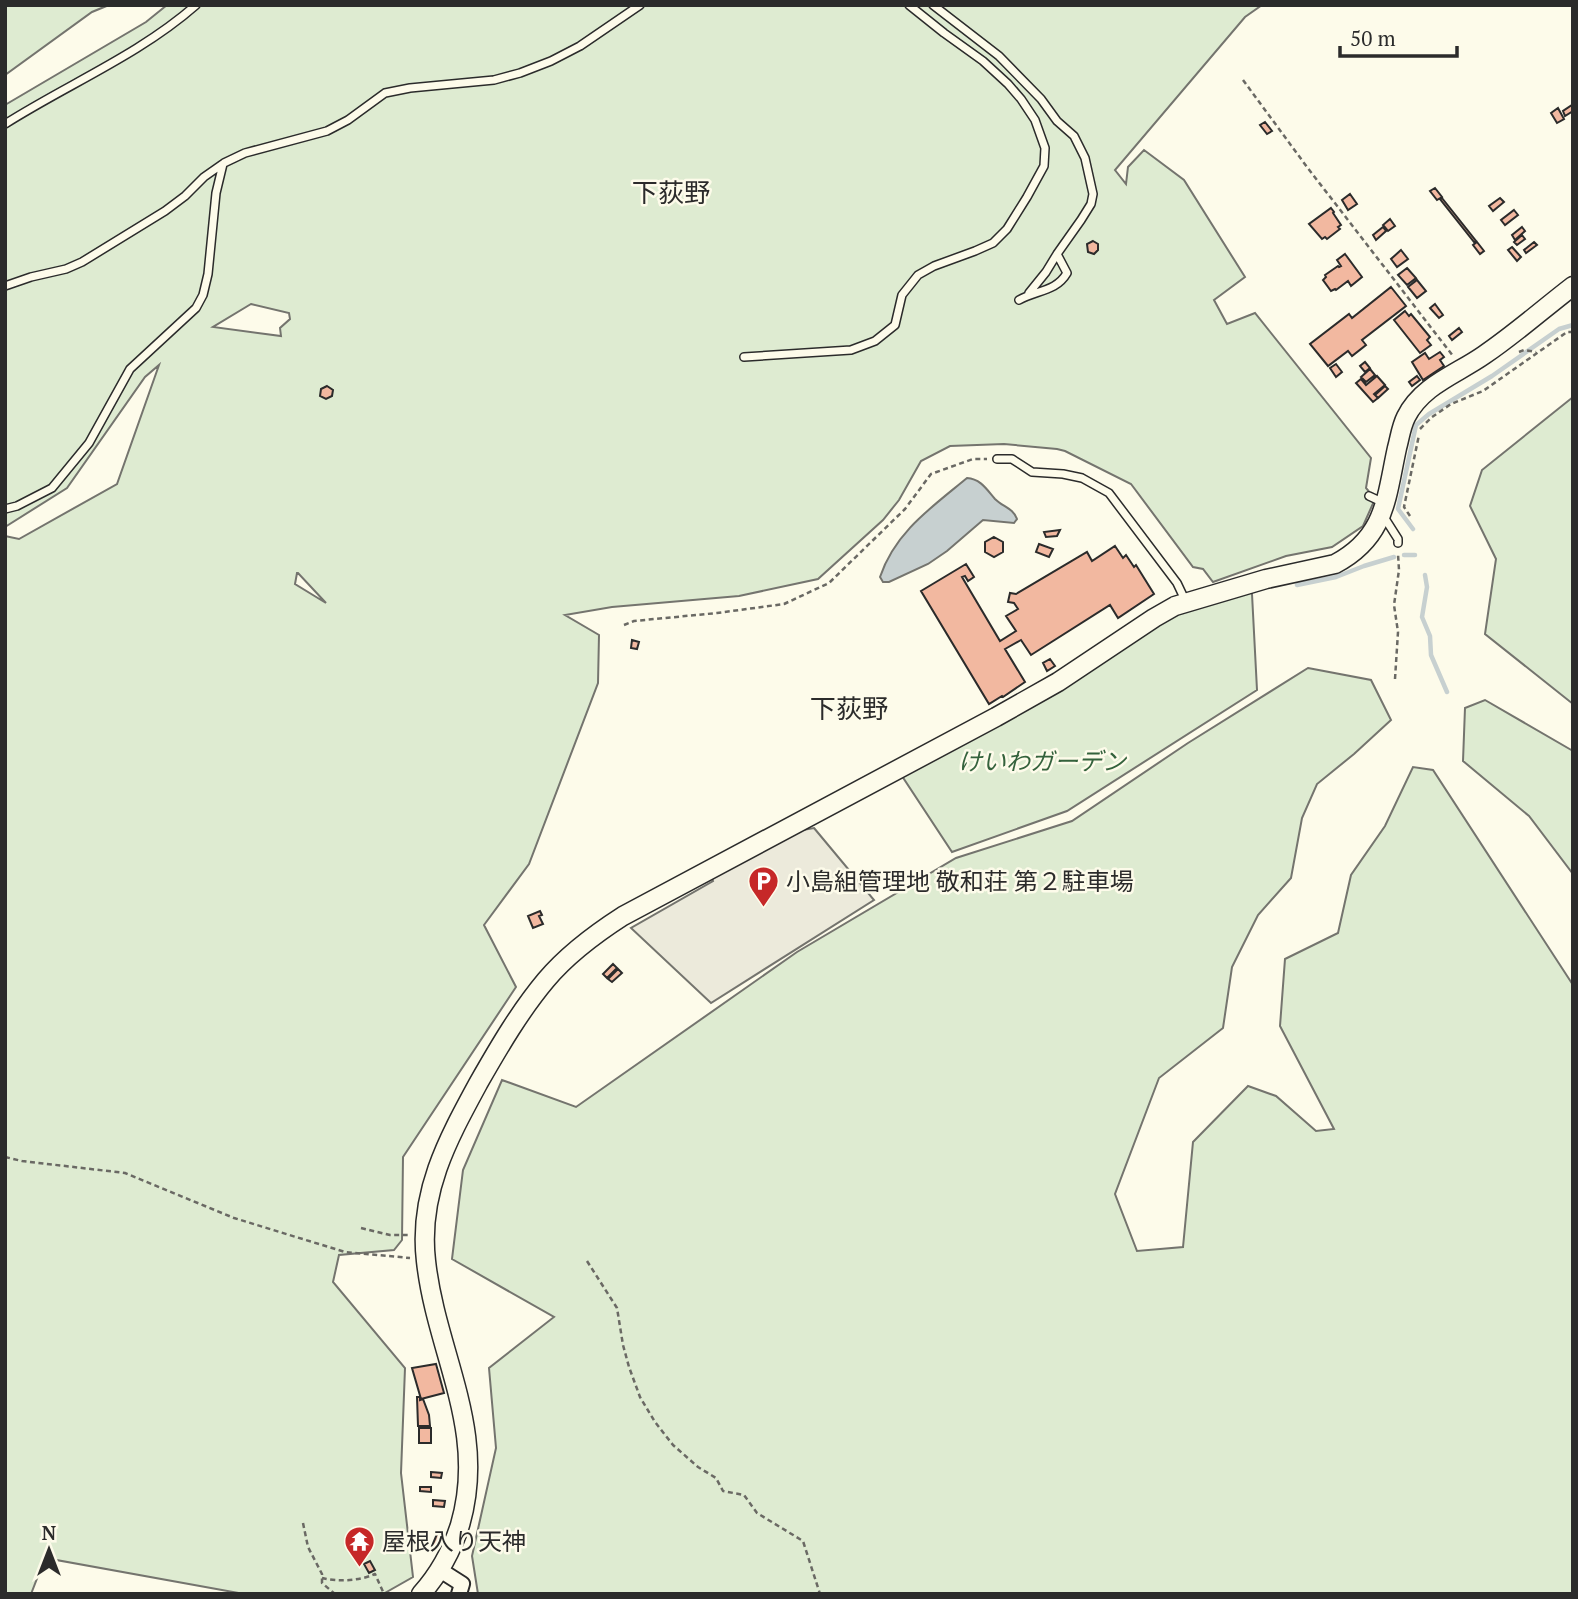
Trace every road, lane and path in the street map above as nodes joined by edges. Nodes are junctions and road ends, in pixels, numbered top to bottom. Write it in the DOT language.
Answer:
graph roads {
  1 [pos="196,5"];
  2 [pos="640,5"];
  3 [pos="909,5"];
  4 [pos="933,5"];
  5 [pos="1243,80"];
  6 [pos="5,124"];
  7 [pos="224,163"];
  8 [pos="1057,254"];
  9 [pos="5,286"];
  10 [pos="1573,286"];
  11 [pos="1573,332"];
  12 [pos="744,357"];
  13 [pos="1462,369"];
  14 [pos="997,459"];
  15 [pos="1379,505"];
  16 [pos="5,509"];
  17 [pos="1410,516"];
  18 [pos="1398,543"];
  19 [pos="1186,602"];
  20 [pos="624,625"];
  21 [pos="1395,679"];
  22 [pos="5,1157"];
  23 [pos="361,1228"];
  24 [pos="390,1235"];
  25 [pos="425,1260"];
  26 [pos="587,1261"];
  27 [pos="303,1523"];
  28 [pos="440,1570"];
  29 [pos="322,1578"];
  30 [pos="335,1594"];
  31 [pos="384,1594"];
  32 [pos="421,1594"];
  33 [pos="459,1594"];
  34 [pos="820,1594"];
  1 -- 6 [label="lane"];
  2 -- 7 [label="lane"];
  3 -- 12 [label="lane"];
  4 -- 8 [label="lane"];
  5 -- 13 [label="path"];
  7 -- 9 [label="lane"];
  7 -- 16 [label="lane"];
  8 -- 8 [label="lane"];
  10 -- 13 [label="street"];
  11 -- 17 [label="path"];
  13 -- 15 [label="street"];
  14 -- 19 [label="lane"];
  14 -- 20 [label="path"];
  15 -- 18 [label="lane"];
  15 -- 19 [label="street"];
  18 -- 21 [label="path"];
  19 -- 25 [label="street"];
  22 -- 25 [label="path"];
  23 -- 24 [label="path"];
  25 -- 28 [label="street"];
  26 -- 34 [label="path"];
  27 -- 29 [label="path"];
  28 -- 32 [label="street"];
  28 -- 33 [label="street"];
  29 -- 30 [label="path"];
  29 -- 31 [label="path"];
}
